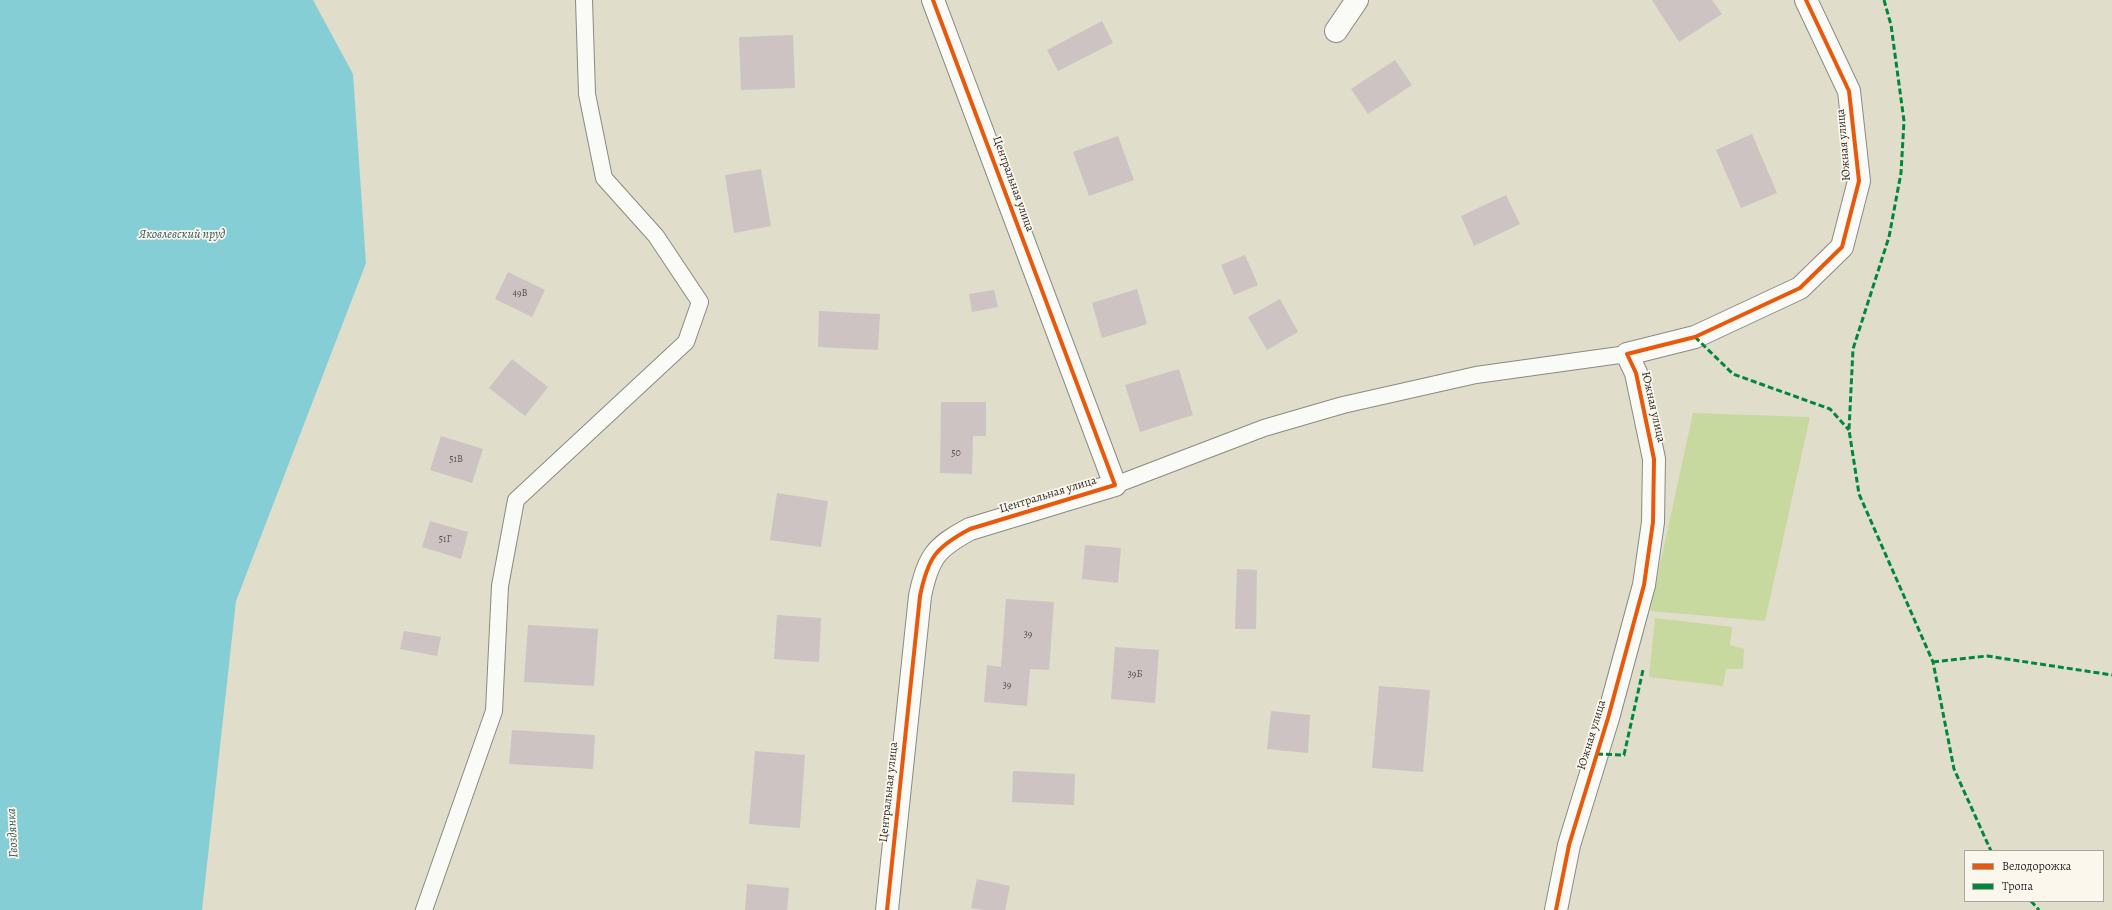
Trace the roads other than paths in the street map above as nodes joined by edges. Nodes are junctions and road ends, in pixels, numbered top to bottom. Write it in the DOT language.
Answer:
graph roads {
  1 [pos="584,0"];
  2 [pos="933,0"];
  3 [pos="1357,0"];
  4 [pos="1806,0"];
  5 [pos="1336,31"];
  6 [pos="1627,354"];
  7 [pos="1115,485"];
  8 [pos="424,910"];
  9 [pos="887,910"];
  10 [pos="1556,910"];
  1 -- 8 [label="lane"];
  2 -- 7 [label="street, Центральная улица"];
  3 -- 5 [label="street"];
  4 -- 6 [label="street, Южная улица"];
  6 -- 7 [label="lane"];
  6 -- 10 [label="street, Южная улица"];
  7 -- 9 [label="street, Центральная улица"];
}
